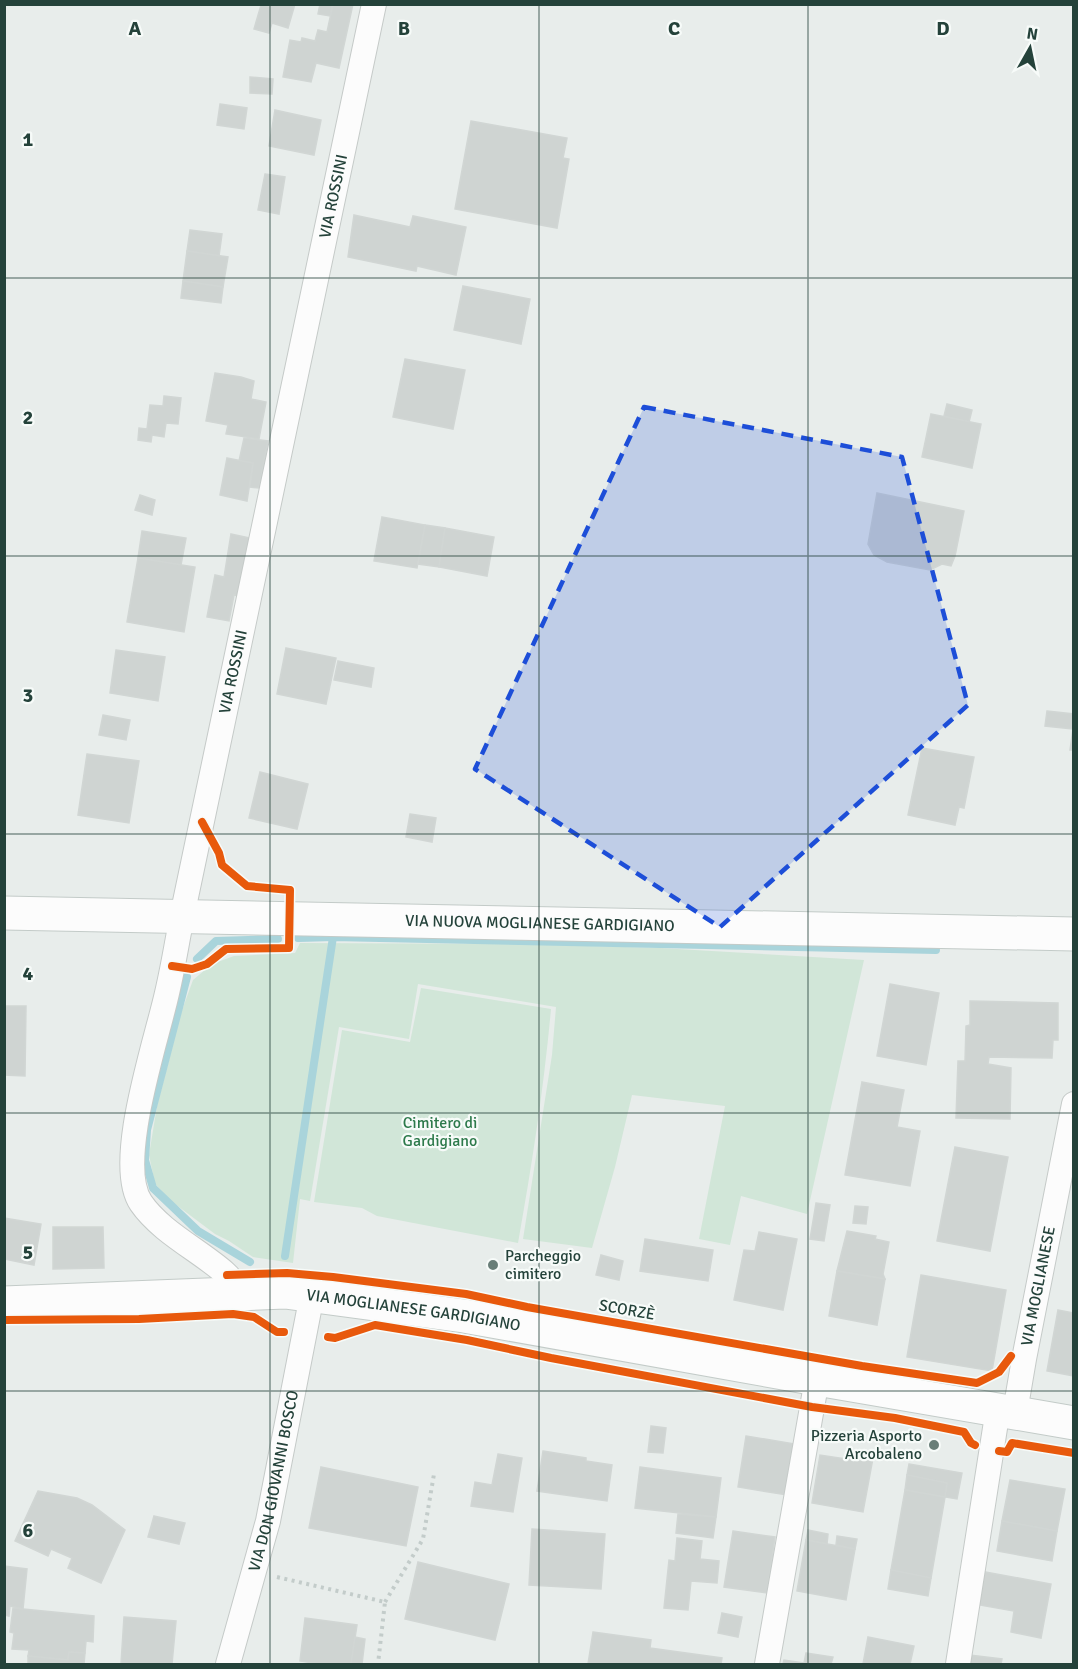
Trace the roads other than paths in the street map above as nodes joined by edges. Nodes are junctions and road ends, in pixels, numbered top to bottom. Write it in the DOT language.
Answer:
graph roads {
  1 [pos="374,4"];
  2 [pos="4,913"];
  3 [pos="182,916"];
  4 [pos="1066,939"];
  5 [pos="1074,1104"];
  6 [pos="1068,1161"];
  7 [pos="242,1295"];
  8 [pos="312,1295"];
  9 [pos="4,1303"];
  10 [pos="817,1379"];
  11 [pos="1007,1411"];
  12 [pos="1074,1423"];
  13 [pos="228,1665"];
  14 [pos="767,1665"];
  15 [pos="958,1665"];
  1 -- 3 [label="street, VIA ROSSINI"];
  2 -- 3 [label="street, VIA NUOVA MOGLIANESE GARDIGIANO"];
  3 -- 4 [label="street, VIA NUOVA MOGLIANESE GARDIGIANO"];
  3 -- 7 [label="street, VIA ROSSINI"];
  5 -- 6 [label="street, VIA MOGLIANESE"];
  6 -- 11 [label="street, VIA MOGLIANESE"];
  7 -- 8 [label="street, VIA MOGLIANESE GARDIGIANO"];
  7 -- 9 [label="street, VIA MOGLIANESE GARDIGIANO"];
  8 -- 10 [label="street, VIA MOGLIANESE GARDIGIANO"];
  8 -- 13 [label="street, VIA DON GIOVANNI BOSCO"];
  10 -- 11 [label="street, VIA MOGLIANESE GARDIGIANO"];
  10 -- 14 [label="street"];
  11 -- 12 [label="street, VIA MOGLIANESE GARDIGIANO"];
  11 -- 15 [label="street"];
}
